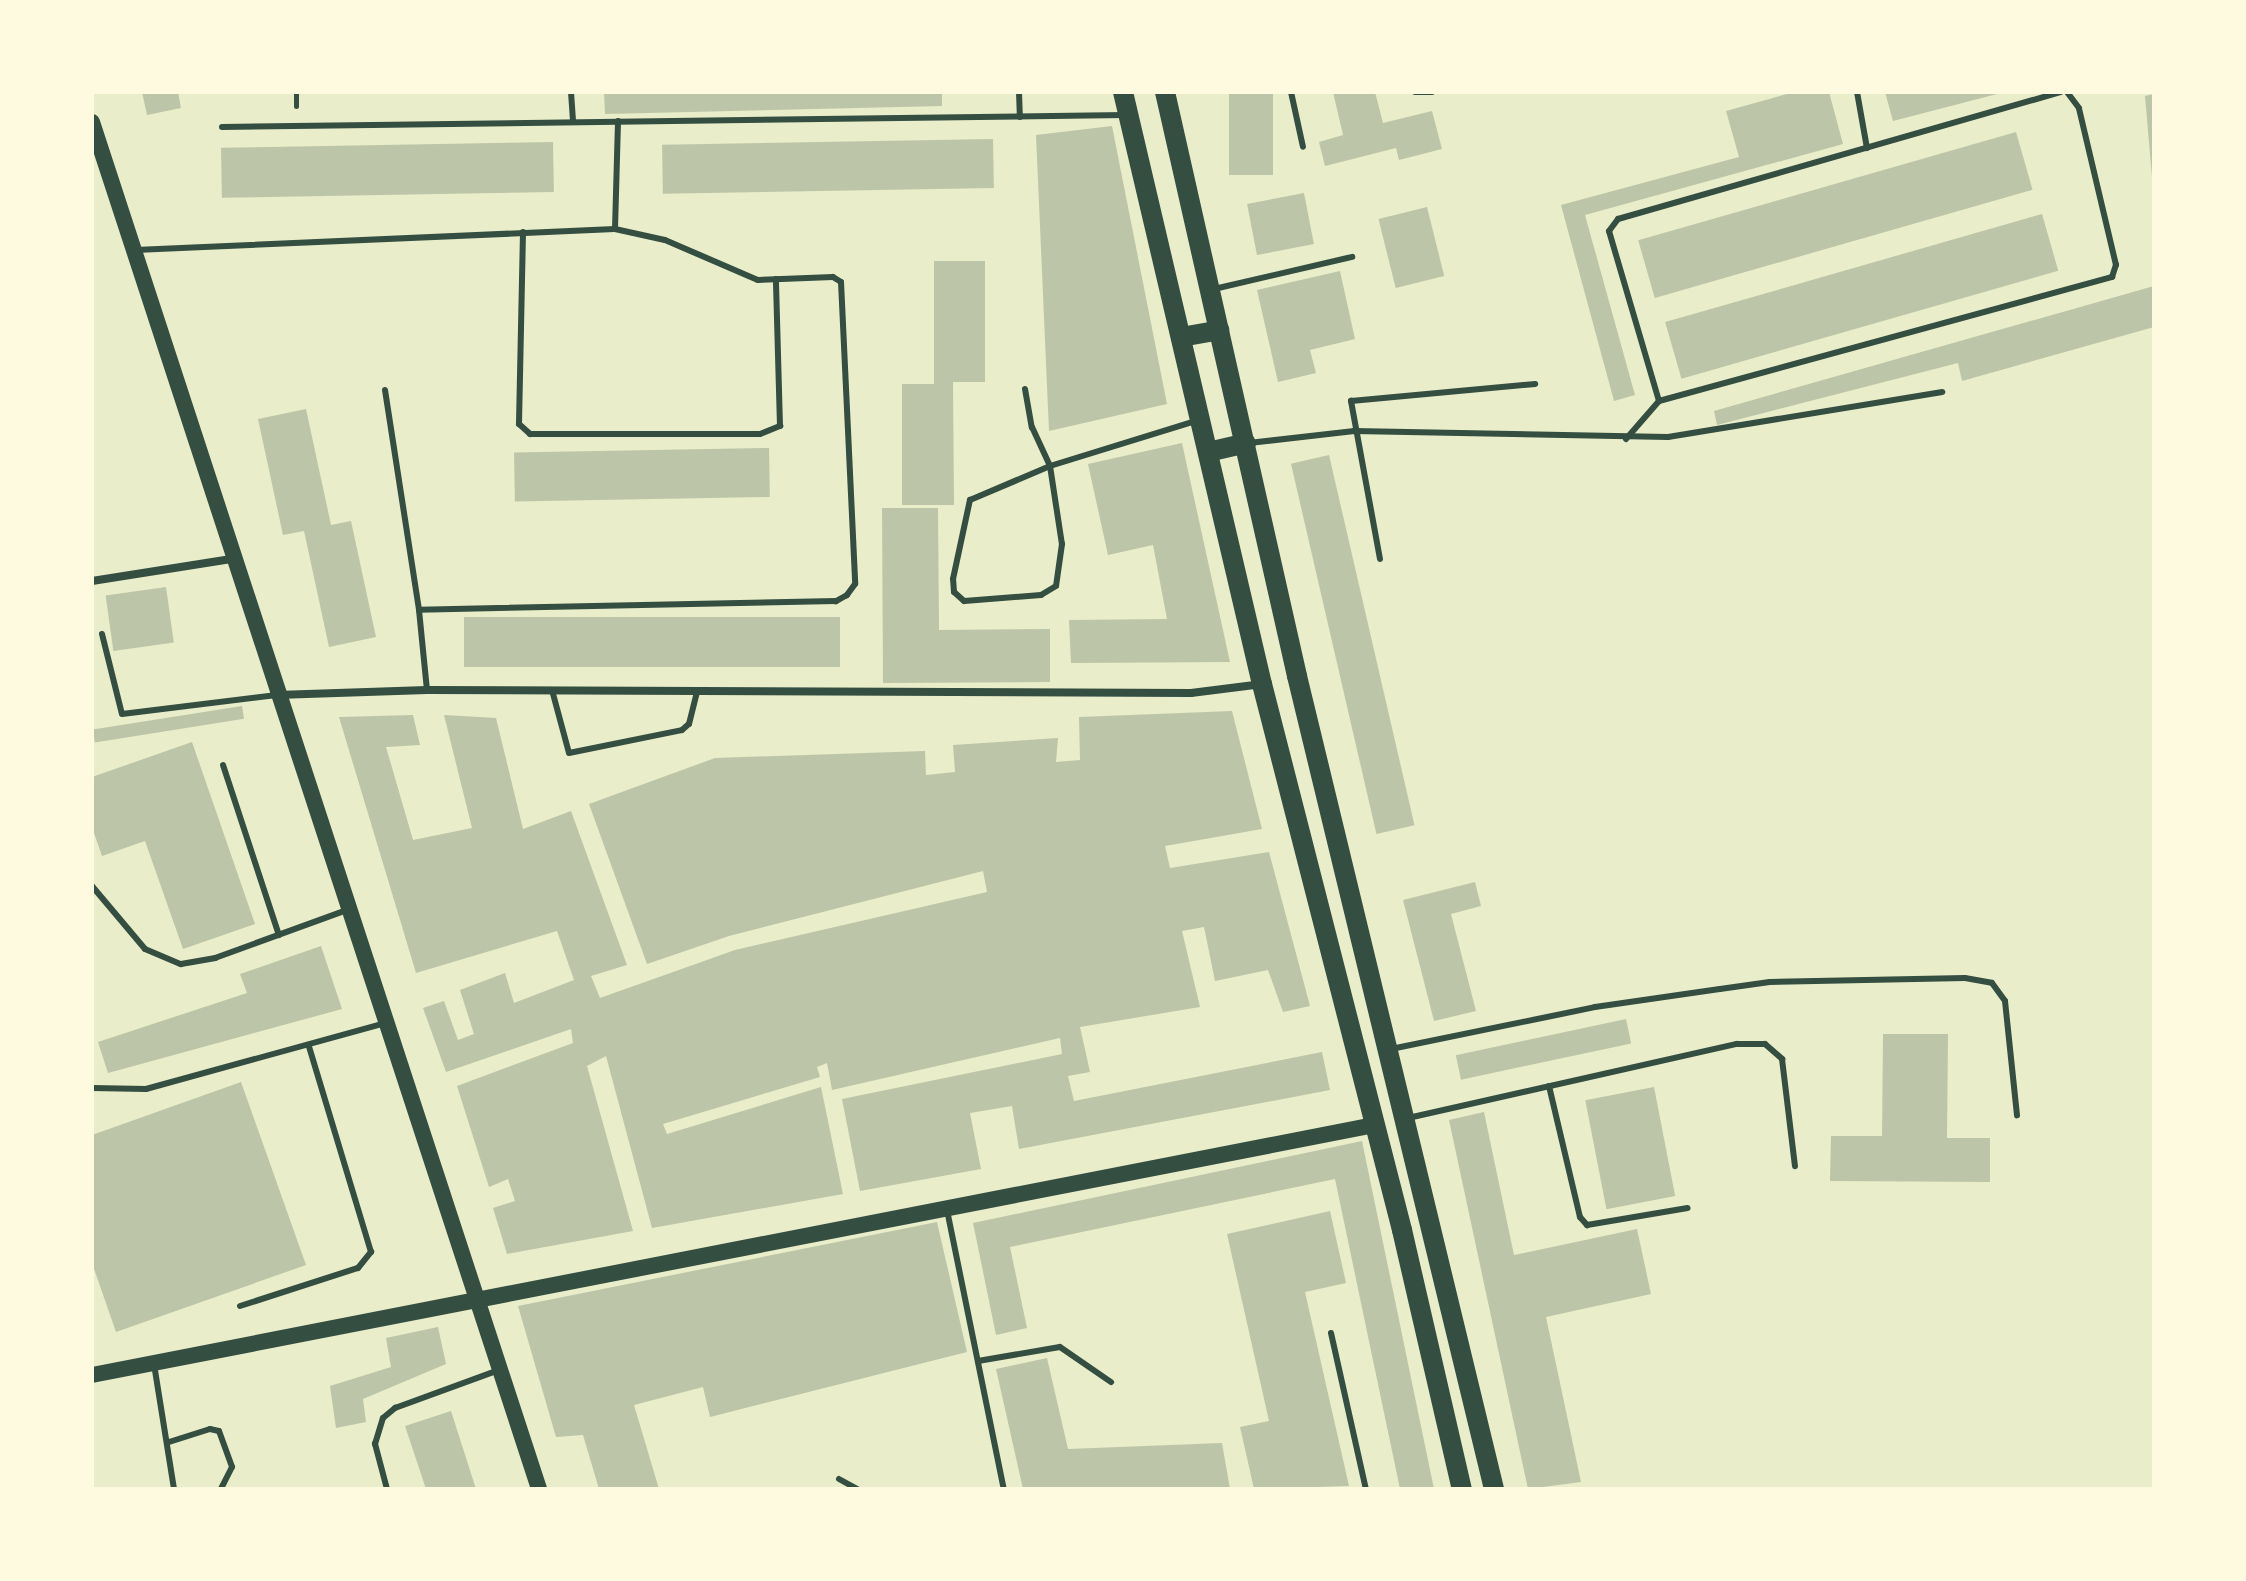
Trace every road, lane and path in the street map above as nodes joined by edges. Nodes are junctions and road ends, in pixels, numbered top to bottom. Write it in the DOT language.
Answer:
graph roads {
  1 [pos="296,92"];
  2 [pos="571,92"];
  3 [pos="1019,92"];
  4 [pos="1123,92"];
  5 [pos="1165,92"];
  6 [pos="1291,92"];
  7 [pos="1415,92"];
  8 [pos="1432,92"];
  9 [pos="1857,92"];
  10 [pos="2064,92"];
  11 [pos="296,106"];
  12 [pos="1128,115"];
  13 [pos="1020,117"];
  14 [pos="618,121"];
  15 [pos="92,122"];
  16 [pos="573,122"];
  17 [pos="222,127"];
  18 [pos="1303,147"];
  19 [pos="1867,148"];
  20 [pos="615,229"];
  21 [pos="523,232"];
  22 [pos="131,250"];
  23 [pos="1352,257"];
  24 [pos="776,279"];
  25 [pos="1210,290"];
  26 [pos="1219,330"];
  27 [pos="1181,337"];
  28 [pos="1535,384"];
  29 [pos="1025,389"];
  30 [pos="385,390"];
  31 [pos="1942,392"];
  32 [pos="1659,401"];
  33 [pos="1200,420"];
  34 [pos="1354,431"];
  35 [pos="1626,439"];
  36 [pos="1246,443"];
  37 [pos="1208,452"];
  38 [pos="1050,466"];
  39 [pos="231,559"];
  40 [pos="1380,559"];
  41 [pos="92,581"];
  42 [pos="419,610"];
  43 [pos="102,634"];
  44 [pos="1262,684"];
  45 [pos="427,690"];
  46 [pos="552,690"];
  47 [pos="697,691"];
  48 [pos="277,695"];
  49 [pos="223,765"];
  50 [pos="92,886"];
  51 [pos="351,909"];
  52 [pos="279,935"];
  53 [pos="388,1022"];
  54 [pos="309,1046"];
  55 [pos="1390,1049"];
  56 [pos="1549,1086"];
  57 [pos="92,1088"];
  58 [pos="2017,1115"];
  59 [pos="1408,1118"];
  60 [pos="1375,1125"];
  61 [pos="1795,1166"];
  62 [pos="946,1207"];
  63 [pos="1688,1208"];
  64 [pos="478,1297"];
  65 [pos="240,1306"];
  66 [pos="1331,1333"];
  67 [pos="978,1361"];
  68 [pos="154,1364"];
  69 [pos="501,1370"];
  70 [pos="92,1375"];
  71 [pos="1111,1382"];
  72 [pos="169,1442"];
  73 [pos="839,1479"];
  74 [pos="174,1489"];
  75 [pos="221,1489"];
  76 [pos="387,1489"];
  77 [pos="539,1489"];
  78 [pos="857,1489"];
  79 [pos="1004,1489"];
  80 [pos="1366,1489"];
  81 [pos="1462,1489"];
  82 [pos="1494,1489"];
  1 -- 11 [label="path"];
  2 -- 16 [label="lane"];
  3 -- 13 [label="lane"];
  4 -- 12 [label="highway"];
  5 -- 25 [label="highway"];
  6 -- 18 [label="lane"];
  7 -- 8 [label="lane"];
  9 -- 19 [label="lane"];
  10 -- 19 [label="lane"];
  10 -- 32 [label="lane"];
  12 -- 13 [label="lane"];
  12 -- 27 [label="highway"];
  13 -- 14 [label="lane"];
  14 -- 16 [label="lane"];
  14 -- 20 [label="lane"];
  15 -- 22 [label="main road"];
  16 -- 17 [label="lane"];
  19 -- 32 [label="lane"];
  20 -- 21 [label="lane"];
  20 -- 24 [label="lane"];
  21 -- 22 [label="lane"];
  21 -- 24 [label="lane"];
  22 -- 39 [label="main road"];
  23 -- 25 [label="lane"];
  24 -- 42 [label="lane"];
  25 -- 26 [label="highway"];
  26 -- 27 [label="highway"];
  26 -- 36 [label="highway"];
  27 -- 33 [label="highway"];
  28 -- 34 [label="lane"];
  29 -- 38 [label="lane"];
  30 -- 42 [label="lane"];
  31 -- 35 [label="lane"];
  32 -- 35 [label="lane"];
  33 -- 37 [label="highway"];
  33 -- 38 [label="lane"];
  34 -- 35 [label="lane"];
  34 -- 36 [label="lane"];
  34 -- 40 [label="lane"];
  36 -- 37 [label="highway"];
  36 -- 55 [label="highway"];
  37 -- 44 [label="highway"];
  38 -- 38 [label="lane"];
  39 -- 41 [label="street"];
  39 -- 48 [label="main road"];
  42 -- 45 [label="lane"];
  43 -- 48 [label="lane"];
  44 -- 47 [label="street"];
  44 -- 60 [label="highway"];
  45 -- 46 [label="street"];
  45 -- 48 [label="street"];
  46 -- 47 [label="street"];
  46 -- 47 [label="lane"];
  48 -- 51 [label="main road"];
  49 -- 52 [label="lane"];
  50 -- 52 [label="lane"];
  51 -- 52 [label="lane"];
  51 -- 53 [label="main road"];
  53 -- 54 [label="lane"];
  53 -- 64 [label="main road"];
  54 -- 57 [label="lane"];
  54 -- 65 [label="lane"];
  55 -- 58 [label="lane"];
  55 -- 59 [label="highway"];
  56 -- 59 [label="lane"];
  56 -- 61 [label="lane"];
  56 -- 63 [label="lane"];
  59 -- 82 [label="highway"];
  60 -- 62 [label="main road"];
  60 -- 81 [label="highway"];
  62 -- 64 [label="main road"];
  62 -- 67 [label="lane"];
  64 -- 68 [label="main road"];
  64 -- 69 [label="main road"];
  66 -- 80 [label="lane"];
  67 -- 71 [label="lane"];
  67 -- 79 [label="lane"];
  68 -- 70 [label="main road"];
  68 -- 72 [label="lane"];
  69 -- 76 [label="lane"];
  69 -- 77 [label="main road"];
  72 -- 74 [label="lane"];
  72 -- 75 [label="lane"];
  73 -- 78 [label="lane"];
}
